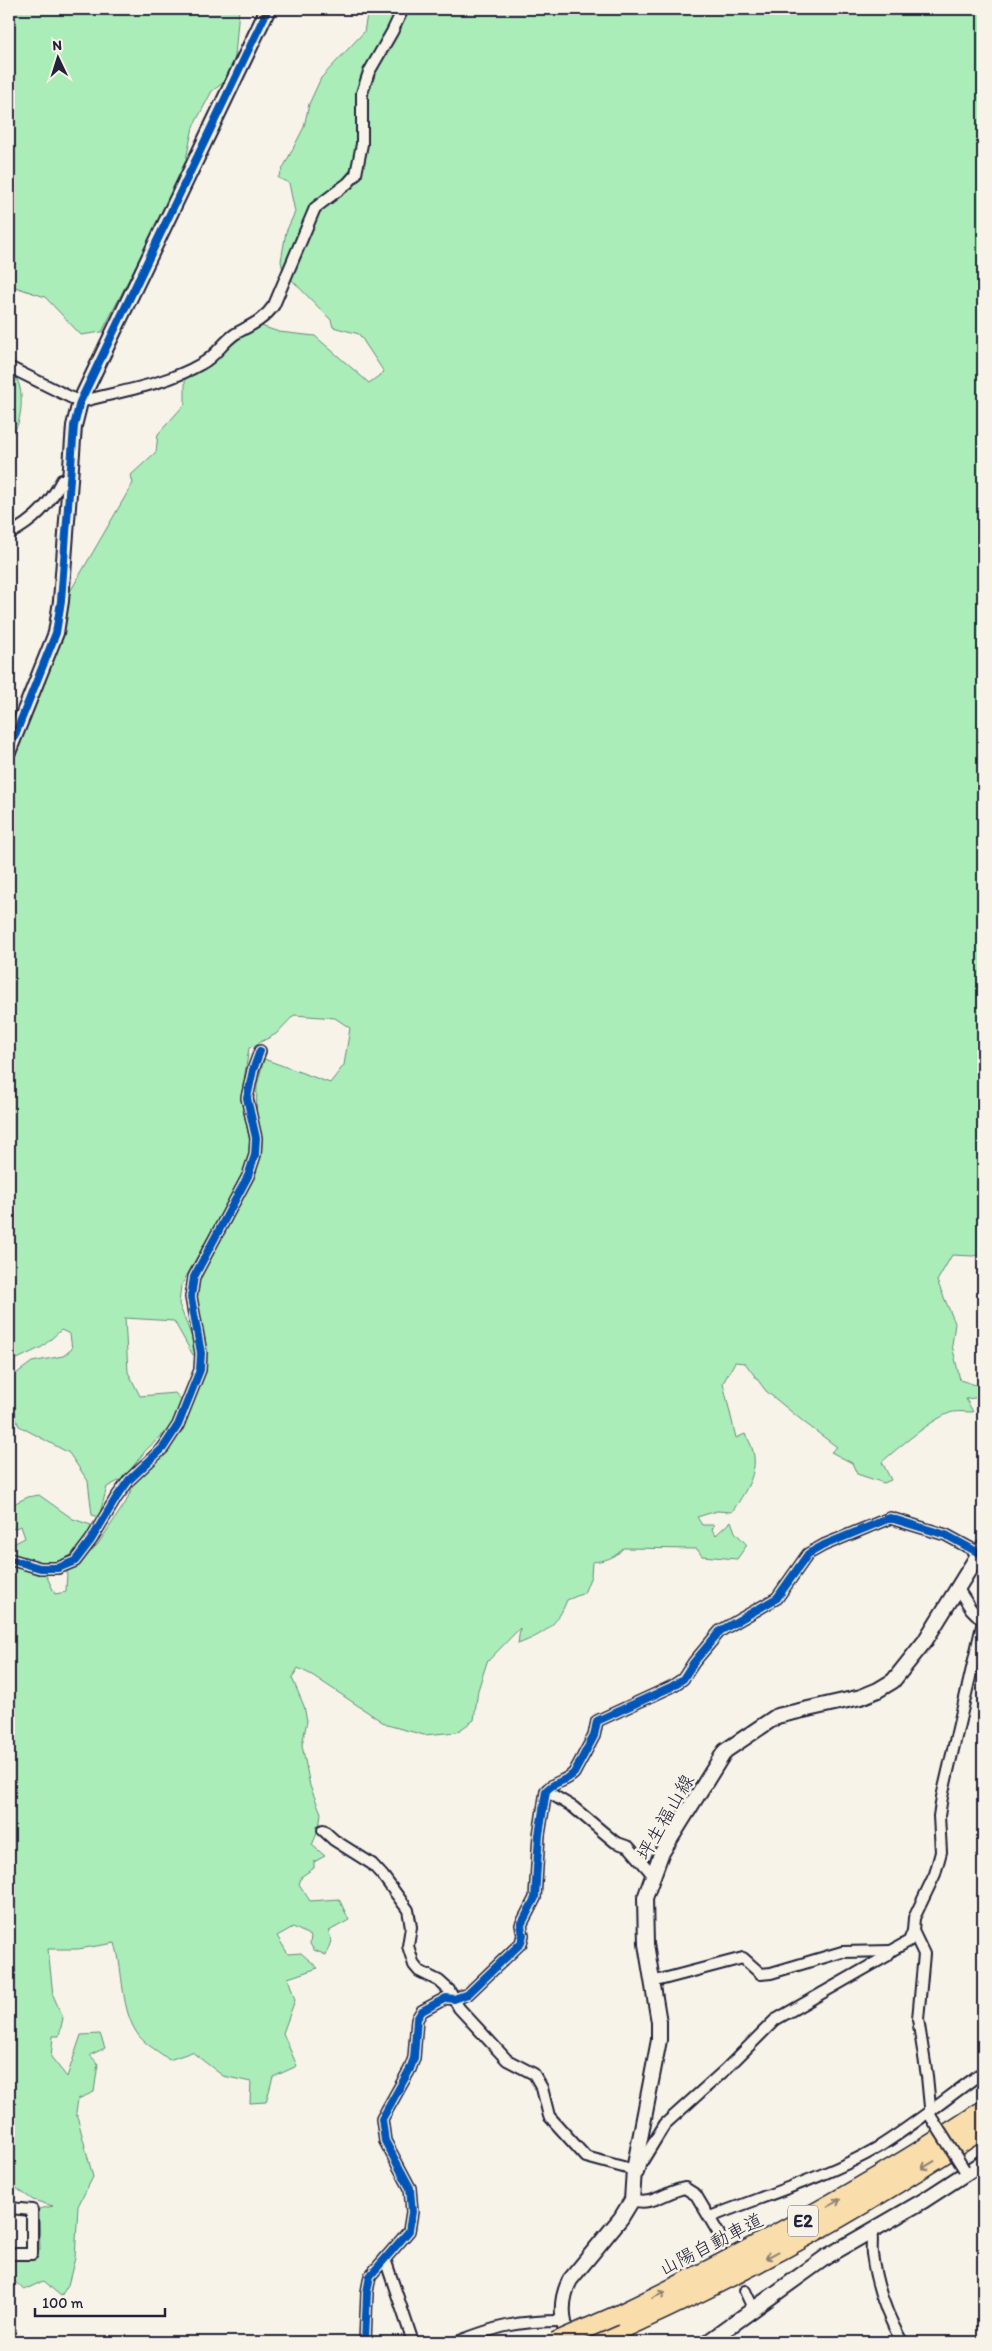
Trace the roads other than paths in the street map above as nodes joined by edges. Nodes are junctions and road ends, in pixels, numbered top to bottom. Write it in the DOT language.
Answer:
graph roads {
  1 [pos="268,9"];
  2 [pos="403,9"];
  3 [pos="9,366"];
  4 [pos="80,402"];
  5 [pos="69,480"];
  6 [pos="9,534"];
  7 [pos="9,750"];
  8 [pos="260,1051"];
  9 [pos="981,1550"];
  10 [pos="9,1559"];
  11 [pos="958,1589"];
  12 [pos="983,1621"];
  13 [pos="546,1791"];
  14 [pos="323,1830"];
  15 [pos="653,1875"];
  16 [pos="913,1931"];
  17 [pos="891,1951"];
  18 [pos="652,1982"];
  19 [pos="454,2000"];
  20 [pos="983,2072"];
  21 [pos="983,2110"];
  22 [pos="930,2114"];
  23 [pos="983,2129"];
  24 [pos="983,2162"];
  25 [pos="634,2170"];
  26 [pos="965,2171"];
  27 [pos="633,2185"];
  28 [pos="632,2200"];
  29 [pos="9,2208"];
  30 [pos="710,2217"];
  31 [pos="871,2231"];
  32 [pos="719,2234"];
  33 [pos="9,2254"];
  34 [pos="385,2259"];
  35 [pos="744,2291"];
  36 [pos="753,2308"];
  37 [pos="562,2321"];
  38 [pos="617,2324"];
  39 [pos="365,2342"];
  40 [pos="413,2342"];
  41 [pos="457,2342"];
  42 [pos="555,2342"];
  43 [pos="569,2342"];
  44 [pos="593,2342"];
  45 [pos="708,2342"];
  46 [pos="902,2342"];
  1 -- 4 [label="street"];
  2 -- 4 [label="street"];
  3 -- 4 [label="street"];
  4 -- 5 [label="street"];
  5 -- 6 [label="street"];
  5 -- 7 [label="street"];
  8 -- 10 [label="street"];
  9 -- 11 [label="street, 坪生福山線"];
  9 -- 13 [label="street"];
  11 -- 12 [label="street"];
  11 -- 15 [label="street, 坪生福山線"];
  12 -- 16 [label="street"];
  13 -- 15 [label="street"];
  13 -- 19 [label="street"];
  14 -- 19 [label="street"];
  15 -- 18 [label="street, 坪生福山線"];
  16 -- 17 [label="street"];
  16 -- 22 [label="street"];
  17 -- 18 [label="street"];
  17 -- 27 [label="street"];
  18 -- 25 [label="street, 坪生福山線"];
  19 -- 25 [label="street"];
  19 -- 34 [label="street"];
  20 -- 22 [label="street"];
  38 -- 21 [label="highway, 山陽自動車道 / E2, one-way"];
  22 -- 26 [label="street, bridge"];
  22 -- 30 [label="street"];
  23 -- 38 [label="highway, 山陽自動車道 / E2, one-way"];
  24 -- 26 [label="street"];
  25 -- 27 [label="street, 坪生福山線"];
  26 -- 31 [label="street"];
  27 -- 28 [label="street, 坪生福山線"];
  28 -- 30 [label="street"];
  28 -- 37 [label="street, 坪生福山線"];
  29 -- 33 [label="street"];
  30 -- 32 [label="street"];
  31 -- 36 [label="street"];
  31 -- 46 [label="street"];
  34 -- 39 [label="street"];
  34 -- 40 [label="street"];
  35 -- 36 [label="street"];
  36 -- 45 [label="street"];
  37 -- 41 [label="street"];
  37 -- 43 [label="street, 坪生福山線"];
  38 -- 42 [label="highway, 山陽自動車道 / E2, bridge"];
  38 -- 44 [label="highway, 山陽自動車道 / E2"];
}
